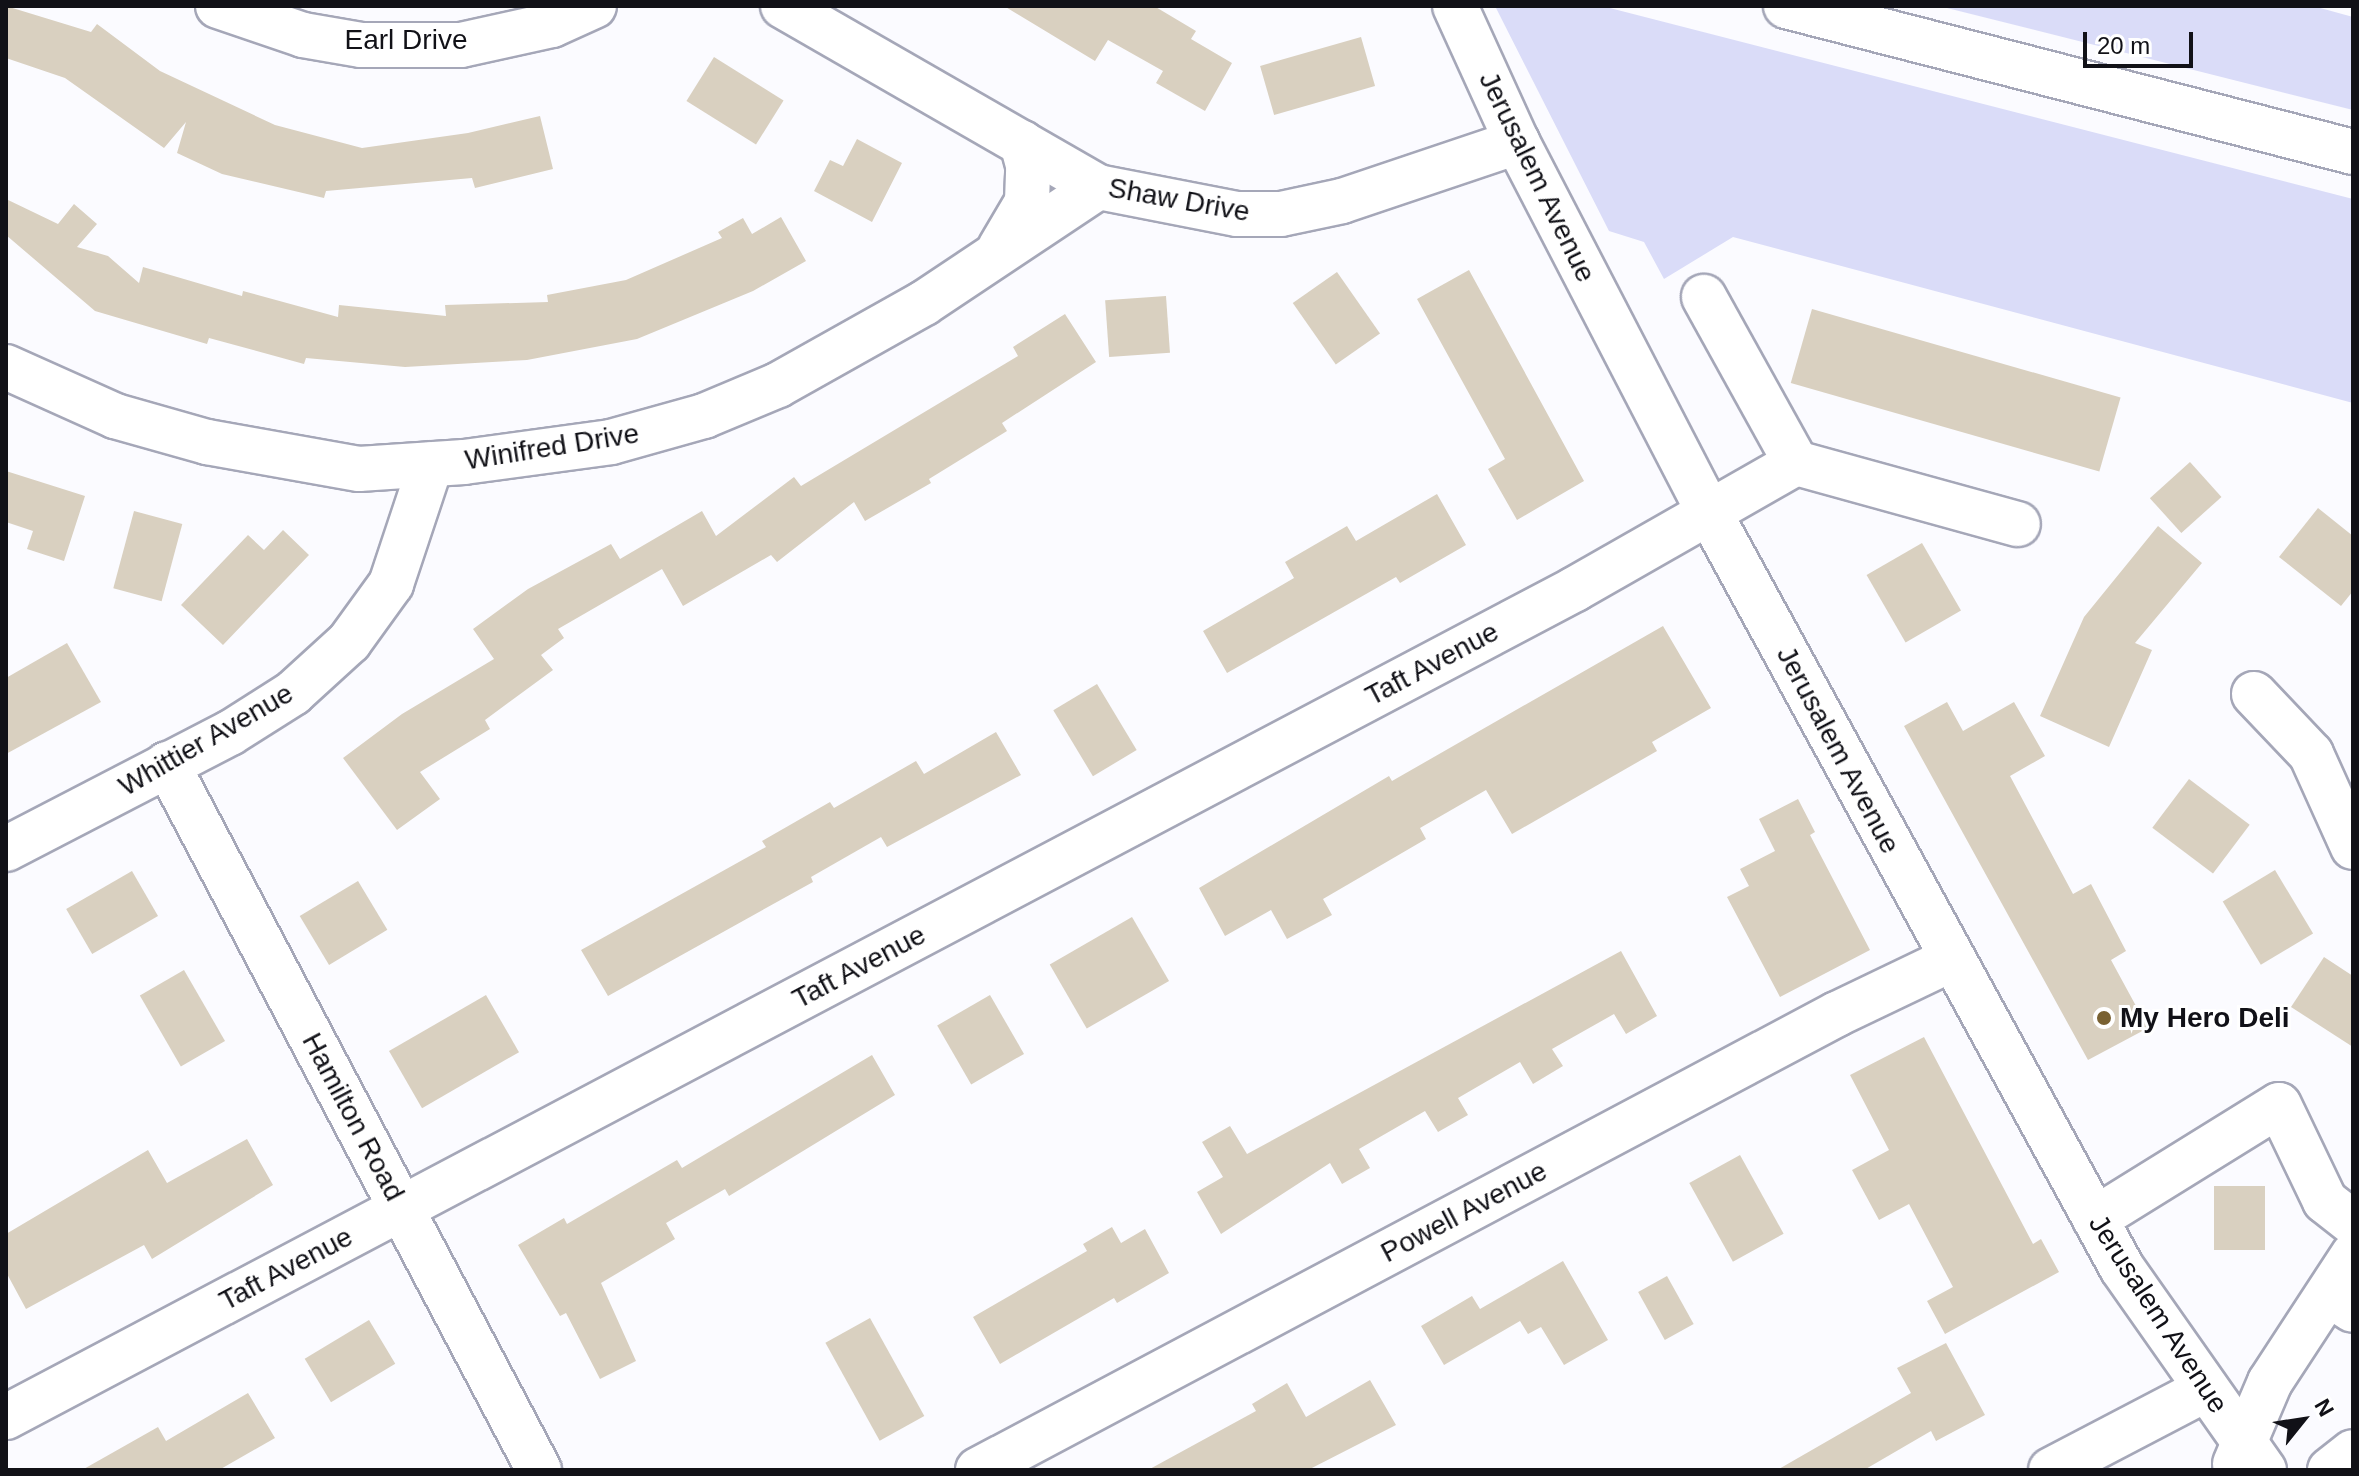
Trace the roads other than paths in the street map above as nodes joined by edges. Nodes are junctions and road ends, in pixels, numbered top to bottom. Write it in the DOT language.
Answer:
graph roads {
  1 [pos="218,6"];
  2 [pos="594,6"];
  3 [pos="783,6"];
  4 [pos="1455,6"];
  5 [pos="1786,6"];
  6 [pos="1517,142"];
  7 [pos="1022,143"];
  8 [pos="2353,152"];
  9 [pos="1098,187"];
  10 [pos="997,254"];
  11 [pos="1704,297"];
  12 [pos="6,367"];
  13 [pos="1796,463"];
  14 [pos="431,464"];
  15 [pos="1709,512"];
  16 [pos="2018,524"];
  17 [pos="2254,694"];
  18 [pos="167,764"];
  19 [pos="2353,847"];
  20 [pos="6,849"];
  21 [pos="1952,959"];
  22 [pos="401,1209"];
  23 [pos="2095,1219"];
  24 [pos="2353,1223"];
  25 [pos="2353,1255"];
  26 [pos="2341,1303"];
  27 [pos="2204,1390"];
  28 [pos="6,1417"];
  29 [pos="2353,1452"];
  30 [pos="2246,1461"];
  31 [pos="539,1470"];
  32 [pos="978,1470"];
  33 [pos="2051,1470"];
  34 [pos="2330,1470"];
  1 -- 2 [label="main road, Earl Drive"];
  3 -- 7 [label="main road, Shaw Drive"];
  4 -- 6 [label="main road, Jerusalem Avenue"];
  5 -- 8 [label="main road"];
  6 -- 9 [label="main road, Shaw Drive"];
  6 -- 15 [label="main road, Jerusalem Avenue"];
  7 -- 9 [label="main road, Shaw Drive"];
  7 -- 10 [label="main road"];
  9 -- 10 [label="main road, Winifred Drive"];
  10 -- 14 [label="main road, Winifred Drive"];
  11 -- 13 [label="main road"];
  12 -- 14 [label="main road, Winifred Drive"];
  13 -- 15 [label="main road, Taft Avenue"];
  13 -- 16 [label="main road"];
  14 -- 18 [label="main road, Whittier Avenue"];
  15 -- 21 [label="main road, Jerusalem Avenue"];
  15 -- 22 [label="main road, Taft Avenue"];
  17 -- 19 [label="main road"];
  18 -- 20 [label="main road, Whittier Avenue"];
  18 -- 22 [label="main road, Hamilton Road"];
  21 -- 23 [label="main road, Jerusalem Avenue"];
  21 -- 32 [label="main road, Powell Avenue"];
  22 -- 28 [label="main road, Taft Avenue"];
  22 -- 31 [label="main road, Hamilton Road"];
  23 -- 24 [label="main road"];
  23 -- 27 [label="main road, Jerusalem Avenue"];
  25 -- 26 [label="main road"];
  26 -- 30 [label="main road"];
  27 -- 30 [label="main road, Jerusalem Avenue"];
  27 -- 33 [label="main road"];
  29 -- 34 [label="main road"];
}
